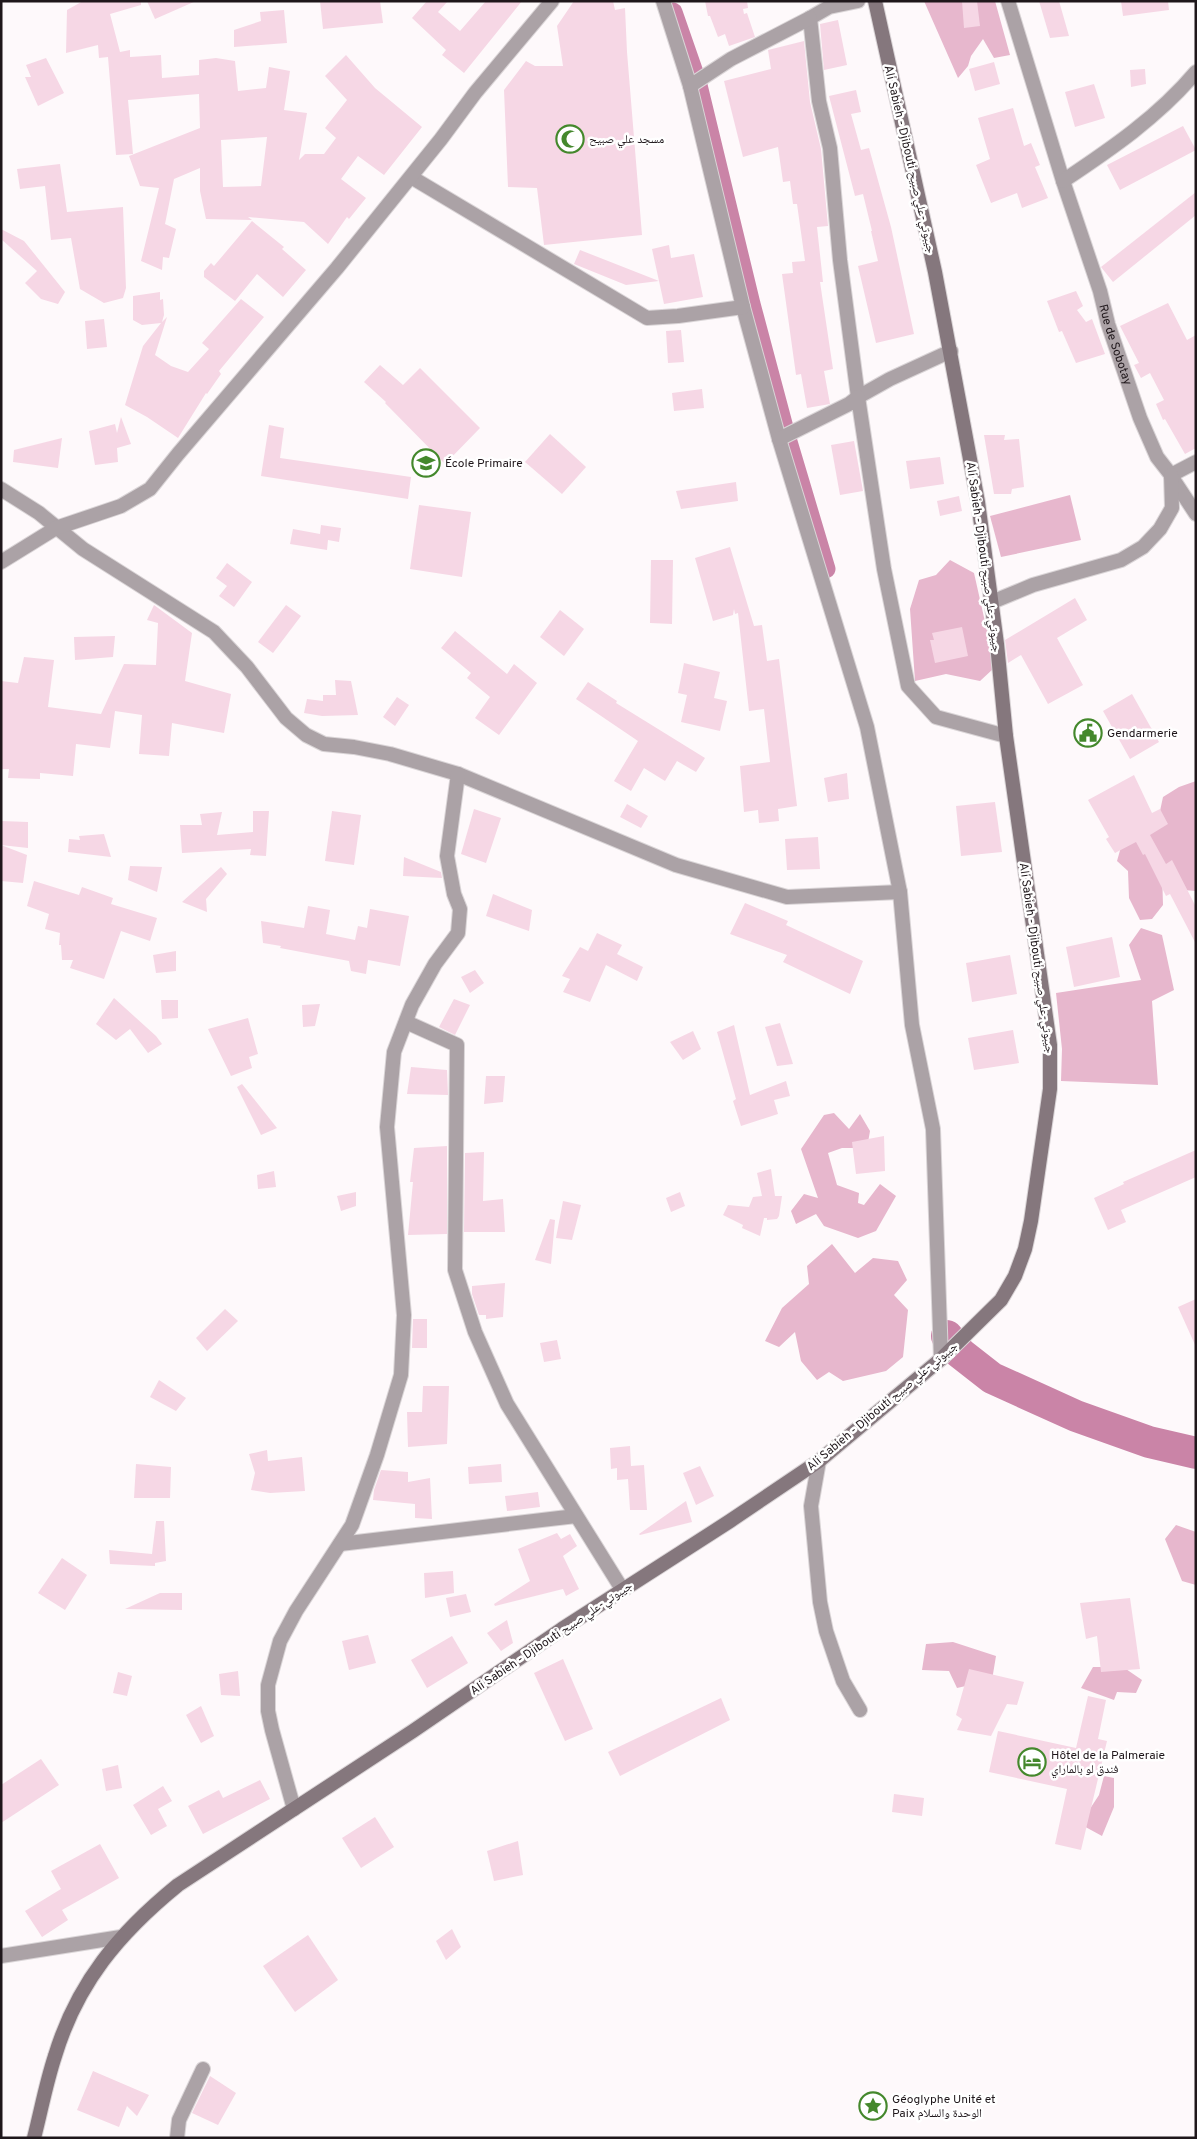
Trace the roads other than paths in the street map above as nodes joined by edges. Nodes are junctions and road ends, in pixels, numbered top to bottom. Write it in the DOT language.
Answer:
graph roads {
  1 [pos="552,1"];
  2 [pos="662,1"];
  3 [pos="858,1"];
  4 [pos="875,1"];
  5 [pos="1008,1"];
  6 [pos="810,18"];
  7 [pos="1196,72"];
  8 [pos="690,86"];
  9 [pos="411,177"];
  10 [pos="1062,181"];
  11 [pos="743,307"];
  12 [pos="951,351"];
  13 [pos="858,397"];
  14 [pos="779,439"];
  15 [pos="1196,462"];
  16 [pos="1171,476"];
  17 [pos="1,489"];
  18 [pos="1196,514"];
  19 [pos="56,528"];
  20 [pos="1,562"];
  21 [pos="992,602"];
  22 [pos="1006,736"];
  23 [pos="458,774"];
  24 [pos="900,892"];
  25 [pos="406,1022"];
  26 [pos="941,1359"];
  27 [pos="819,1462"];
  28 [pos="576,1516"];
  29 [pos="340,1544"];
  30 [pos="622,1589"];
  31 [pos="860,1710"];
  32 [pos="294,1809"];
  33 [pos="121,1937"];
  34 [pos="1,1956"];
  35 [pos="203,2069"];
  36 [pos="34,2138"];
  37 [pos="177,2138"];
  1 -- 9 [label="street"];
  2 -- 8 [label="street"];
  3 -- 6 [label="street"];
  4 -- 12 [label="main road, Ali Sabieh - Djibouti جيبوتي-علي صبيح"];
  5 -- 10 [label="street, Rue de Sobotay"];
  6 -- 8 [label="street"];
  6 -- 13 [label="street"];
  7 -- 10 [label="street"];
  8 -- 11 [label="street"];
  9 -- 11 [label="street"];
  9 -- 19 [label="street"];
  10 -- 16 [label="street, Rue de Sobotay"];
  11 -- 14 [label="street"];
  12 -- 13 [label="street"];
  12 -- 21 [label="main road, Ali Sabieh - Djibouti جيبوتي-علي صبيح"];
  13 -- 14 [label="street"];
  13 -- 22 [label="street"];
  14 -- 24 [label="street"];
  15 -- 16 [label="street"];
  16 -- 18 [label="street, Rue de Sobotay"];
  16 -- 21 [label="street"];
  17 -- 19 [label="street"];
  19 -- 20 [label="street"];
  19 -- 23 [label="street"];
  21 -- 22 [label="main road, Ali Sabieh - Djibouti جيبوتي-علي صبيح"];
  22 -- 26 [label="main road, Ali Sabieh - Djibouti جيبوتي-علي صبيح"];
  23 -- 24 [label="street"];
  23 -- 25 [label="street"];
  24 -- 26 [label="street"];
  25 -- 28 [label="street"];
  25 -- 29 [label="street"];
  26 -- 27 [label="main road, Ali Sabieh - Djibouti جيبوتي-علي صبيح"];
  27 -- 30 [label="main road, Ali Sabieh - Djibouti جيبوتي-علي صبيح"];
  27 -- 31 [label="street"];
  28 -- 29 [label="street"];
  28 -- 30 [label="street"];
  29 -- 32 [label="street"];
  30 -- 32 [label="main road, Ali Sabieh - Djibouti جيبوتي-علي صبيح"];
  32 -- 33 [label="main road, Ali Sabieh - Djibouti جيبوتي-علي صبيح"];
  33 -- 34 [label="street"];
  33 -- 36 [label="main road, Ali Sabieh - Djibouti جيبوتي-علي صبيح"];
  35 -- 37 [label="street"];
}
